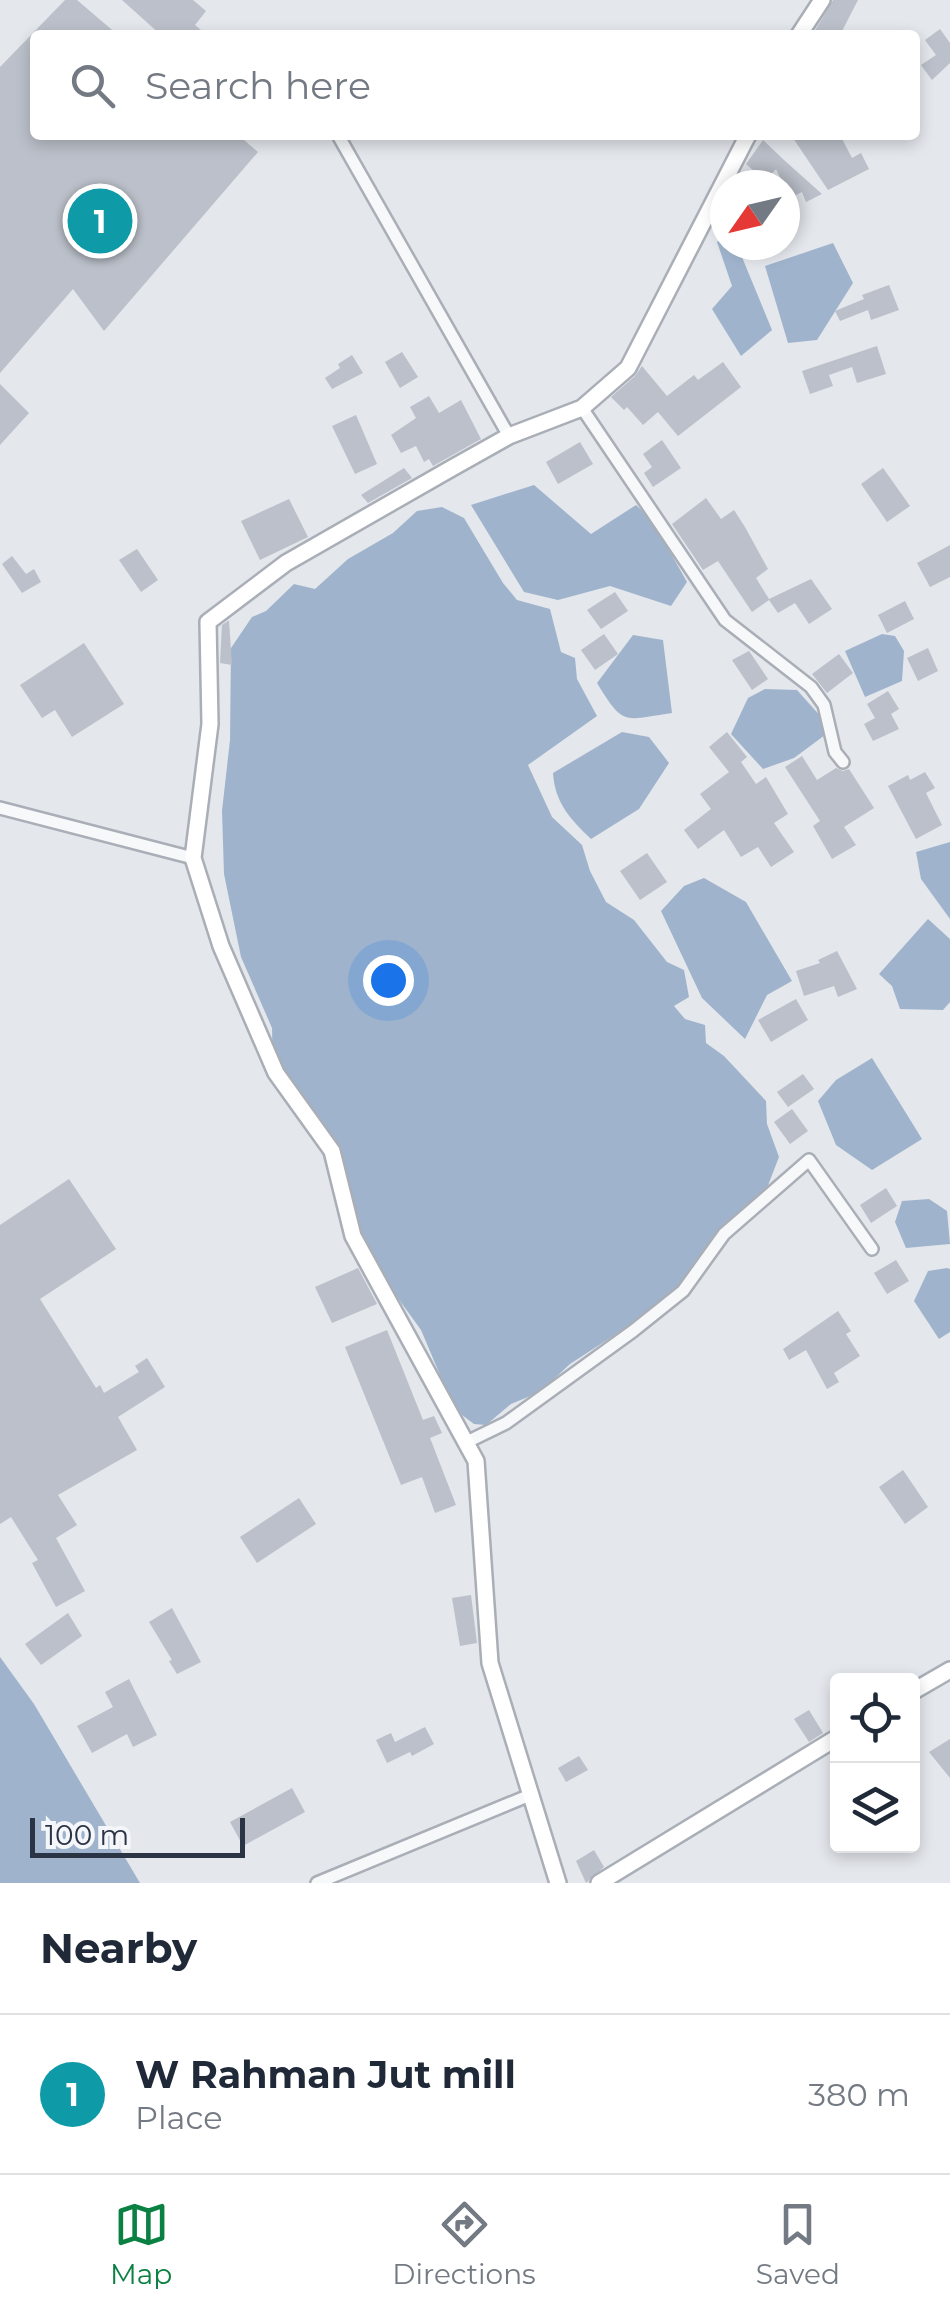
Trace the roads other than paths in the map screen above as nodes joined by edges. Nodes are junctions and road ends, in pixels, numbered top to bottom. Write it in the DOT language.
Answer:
graph roads {
  1 [pos="822,0"];
  2 [pos="802,30"];
  3 [pos="341,140"];
  4 [pos="745,140"];
  5 [pos="582,408"];
  6 [pos="508,436"];
  7 [pos="843,762"];
  8 [pos="0,808"];
  9 [pos="192,858"];
  10 [pos="872,1248"];
  11 [pos="467,1442"];
  12 [pos="950,1670"];
  13 [pos="920,1687"];
  14 [pos="830,1742"];
  15 [pos="530,1795"];
  16 [pos="318,1883"];
  17 [pos="558,1883"];
  18 [pos="599,1883"];
  1 -- 2 [label="street"];
  3 -- 6 [label="street"];
  4 -- 5 [label="street"];
  5 -- 6 [label="street"];
  5 -- 7 [label="street"];
  6 -- 9 [label="street"];
  8 -- 9 [label="street"];
  9 -- 11 [label="street"];
  10 -- 11 [label="street"];
  11 -- 15 [label="street"];
  12 -- 13 [label="street"];
  14 -- 18 [label="street"];
  15 -- 16 [label="street"];
  15 -- 17 [label="street"];
}
